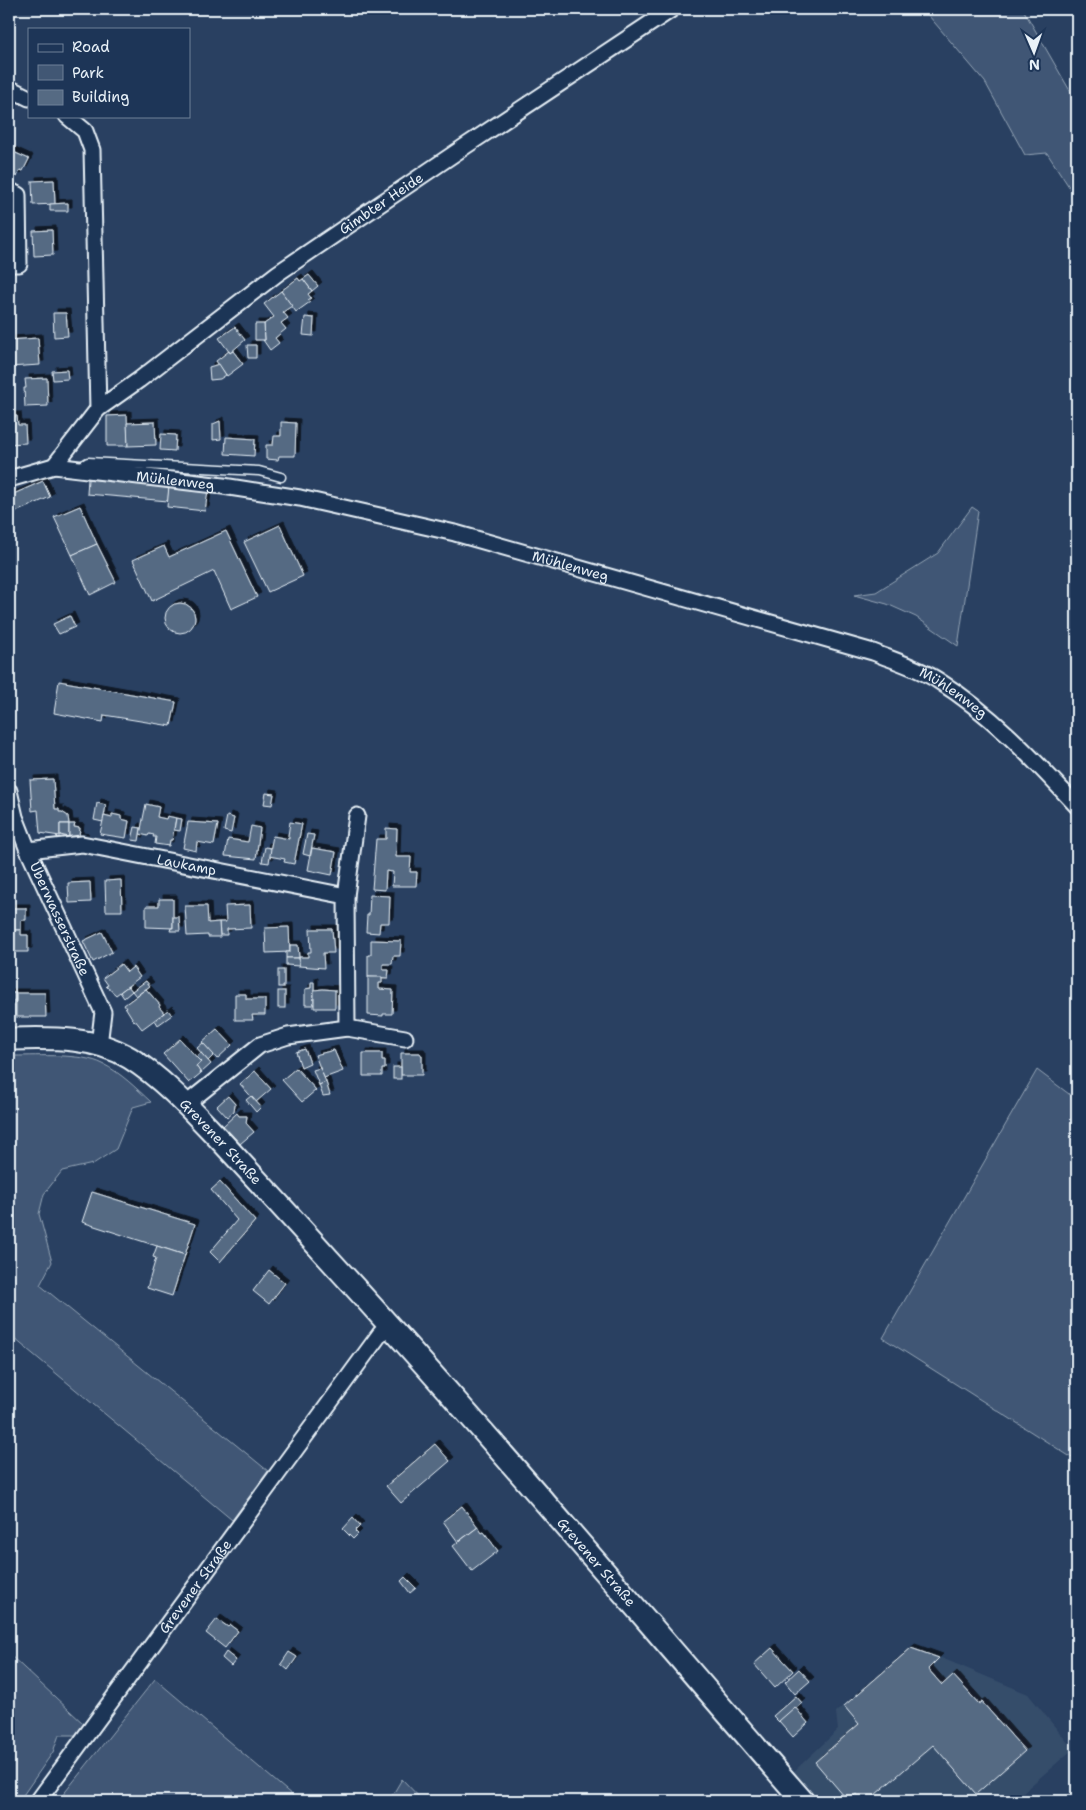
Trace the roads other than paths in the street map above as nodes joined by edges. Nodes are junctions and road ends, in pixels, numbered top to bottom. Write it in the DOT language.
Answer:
graph roads {
  1 [pos="672,9"];
  2 [pos="9,88"];
  3 [pos="28,98"];
  4 [pos="69,118"];
  5 [pos="9,190"];
  6 [pos="9,264"];
  7 [pos="98,408"];
  8 [pos="54,466"];
  9 [pos="76,470"];
  10 [pos="281,477"];
  11 [pos="9,479"];
  12 [pos="9,791"];
  13 [pos="1077,806"];
  14 [pos="357,816"];
  15 [pos="28,850"];
  16 [pos="346,896"];
  17 [pos="347,1028"];
  18 [pos="405,1038"];
  19 [pos="9,1039"];
  20 [pos="99,1045"];
  21 [pos="185,1105"];
  22 [pos="389,1324"];
  23 [pos="38,1801"];
  24 [pos="803,1801"];
  1 -- 7 [label="street, Gimbter Heide"];
  2 -- 3 [label="street"];
  4 -- 7 [label="street"];
  5 -- 6 [label="street"];
  7 -- 8 [label="street, Gimbter Heide"];
  8 -- 9 [label="street, Mühlenweg"];
  8 -- 11 [label="street, Mühlenweg"];
  9 -- 10 [label="lane"];
  9 -- 13 [label="street, Mühlenweg"];
  12 -- 15 [label="street, Überwasserstraße"];
  14 -- 16 [label="street"];
  15 -- 16 [label="street, Laukamp"];
  15 -- 20 [label="street, Überwasserstraße"];
  16 -- 17 [label="street"];
  17 -- 18 [label="street"];
  17 -- 21 [label="street"];
  19 -- 20 [label="street, Grevener Straße"];
  20 -- 21 [label="street, Grevener Straße"];
  21 -- 22 [label="street, Grevener Straße"];
  22 -- 23 [label="street, Grevener Straße"];
  22 -- 24 [label="street, Grevener Straße"];
}
